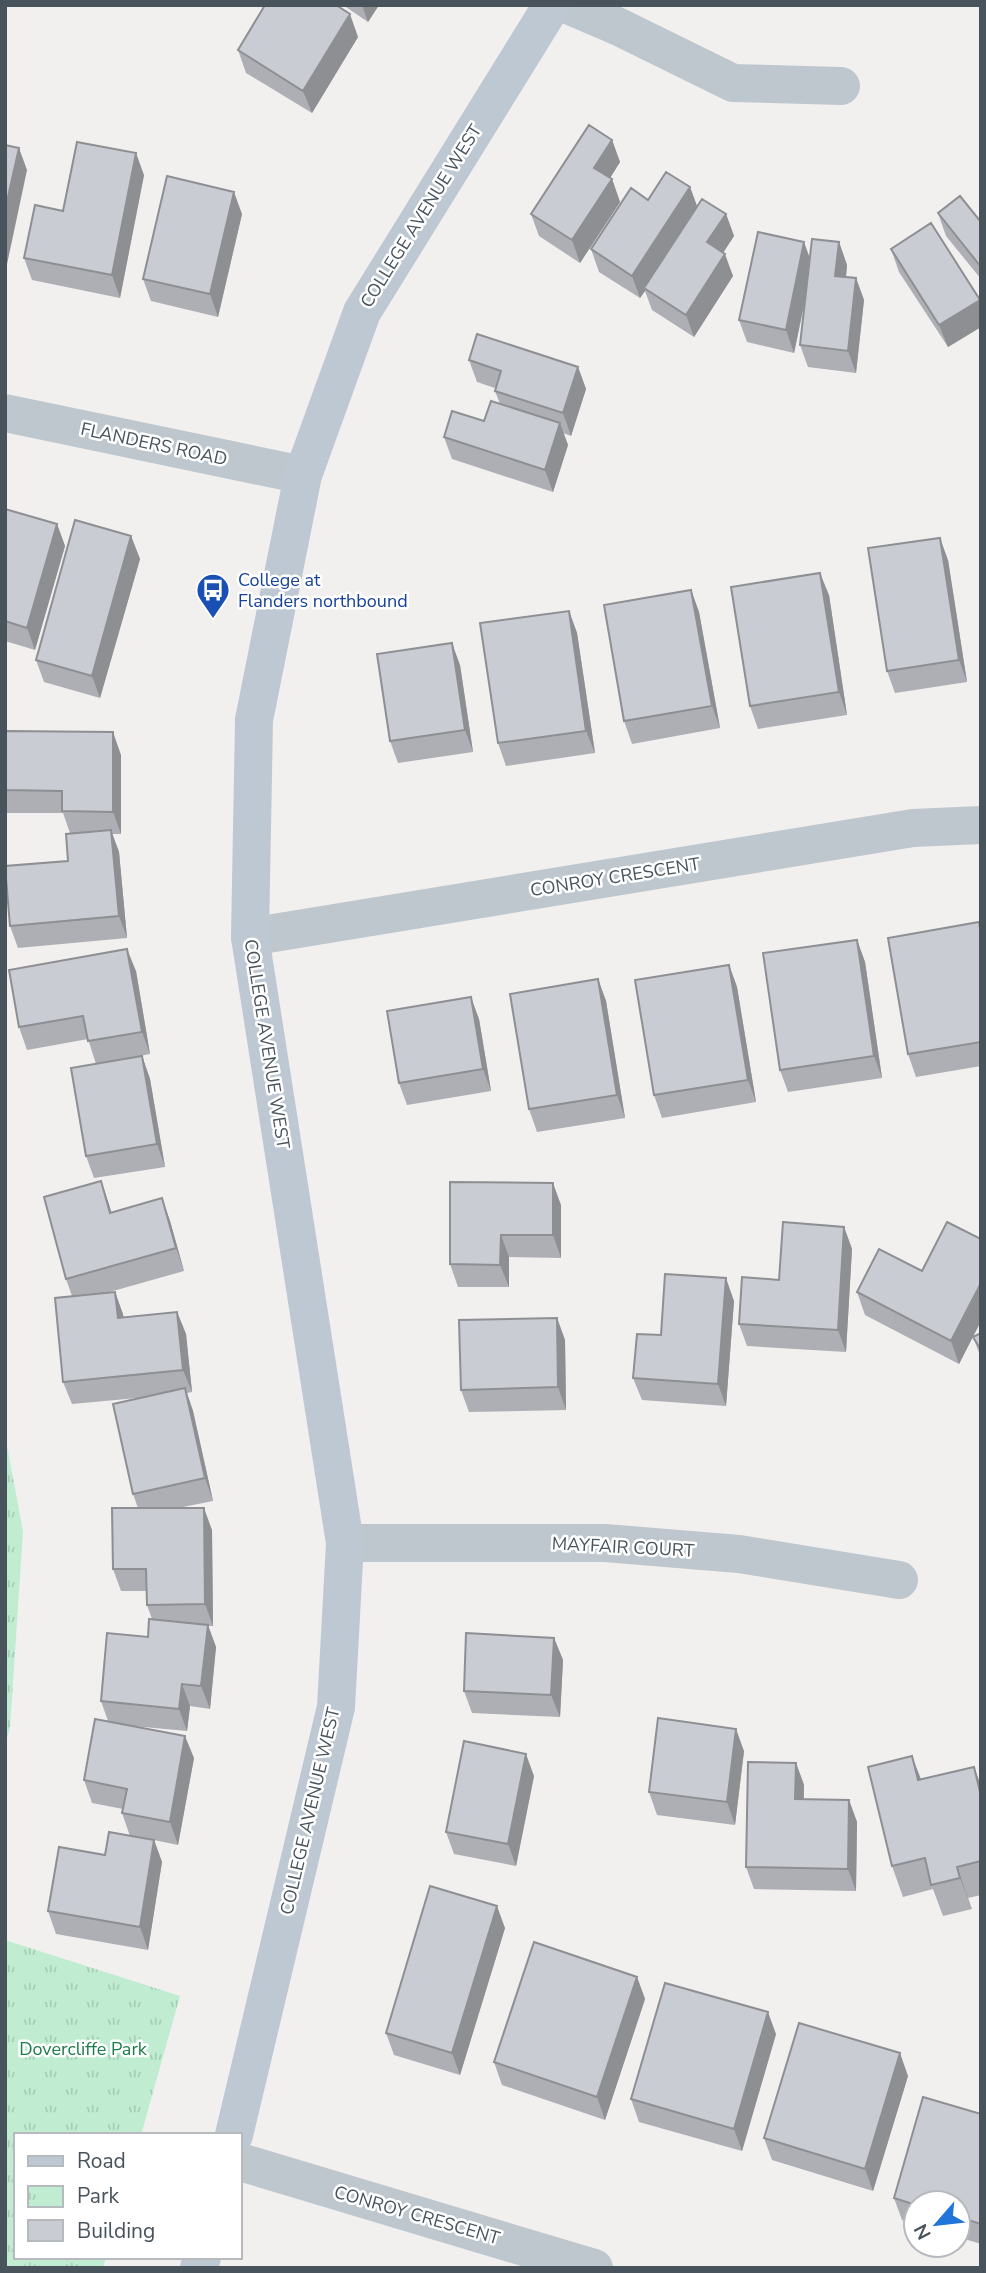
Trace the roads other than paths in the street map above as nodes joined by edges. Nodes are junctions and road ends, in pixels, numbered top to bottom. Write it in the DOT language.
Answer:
graph roads {
  1 [pos="552,5"];
  2 [pos="568,5"];
  3 [pos="841,86"];
  4 [pos="5,413"];
  5 [pos="303,475"];
  6 [pos="981,825"];
  7 [pos="250,937"];
  8 [pos="345,1543"];
  9 [pos="899,1580"];
  10 [pos="234,2133"];
  11 [pos="242,2163"];
  12 [pos="594,2268"];
  1 -- 5 [label="street, COLLEGE AVENUE WEST"];
  2 -- 3 [label="street"];
  4 -- 5 [label="street, FLANDERS ROAD"];
  5 -- 7 [label="street, COLLEGE AVENUE WEST"];
  6 -- 7 [label="street, CONROY CRESCENT"];
  7 -- 8 [label="street, COLLEGE AVENUE WEST"];
  8 -- 9 [label="street, MAYFAIR COURT"];
  8 -- 10 [label="street, COLLEGE AVENUE WEST"];
  11 -- 12 [label="street, CONROY CRESCENT"];
}
